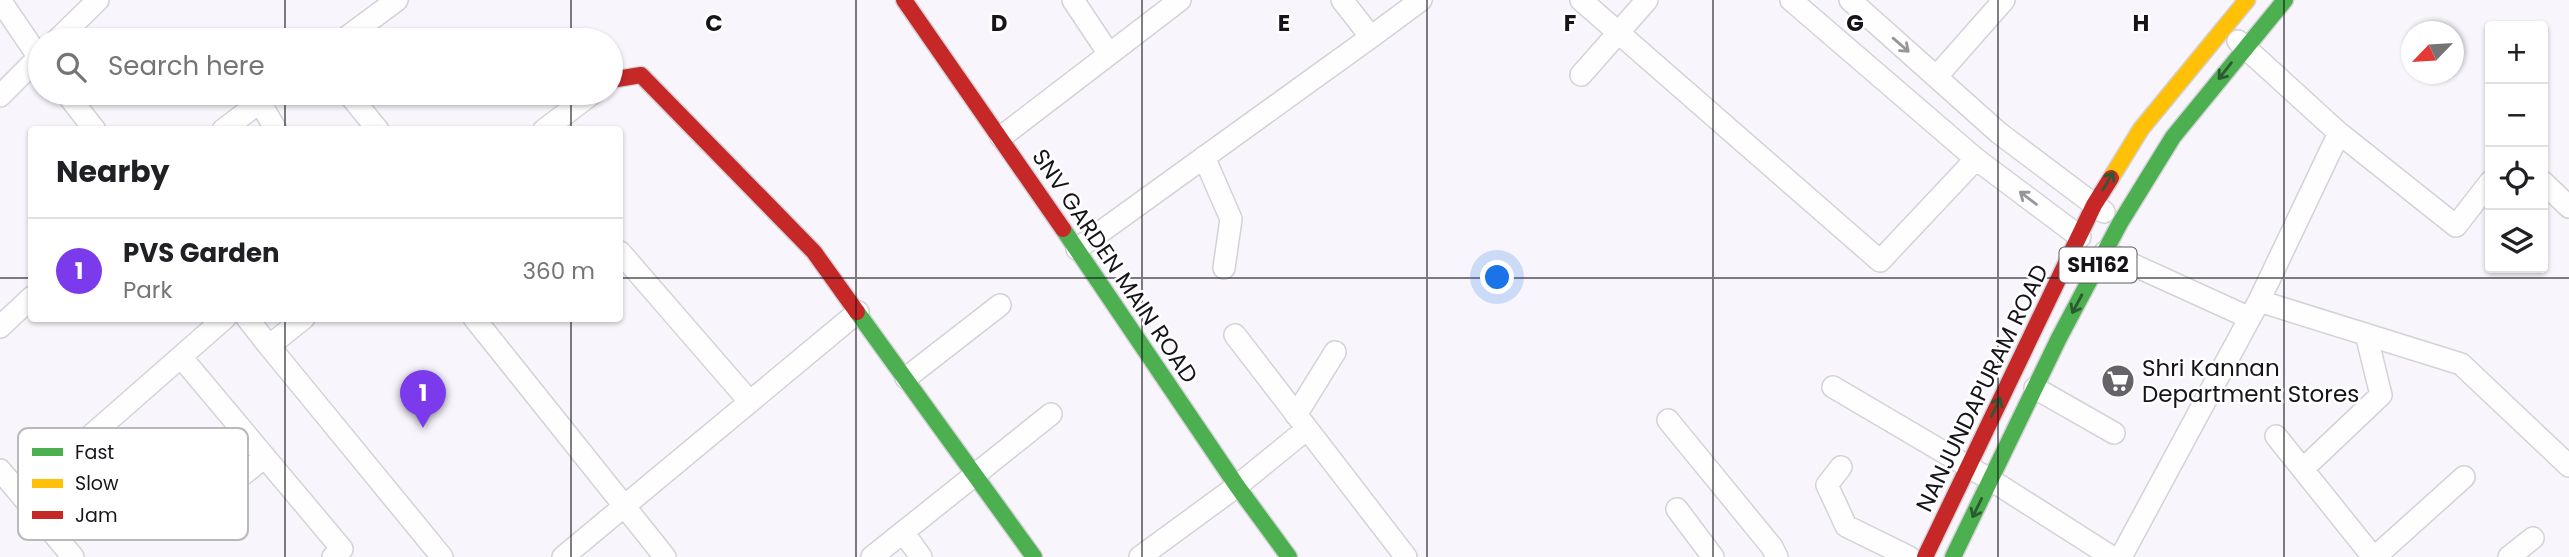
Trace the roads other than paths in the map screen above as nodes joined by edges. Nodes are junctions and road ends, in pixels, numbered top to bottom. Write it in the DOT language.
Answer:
graph roads {
  1 [pos="0,0"];
  2 [pos="97,0"];
  3 [pos="397,0"];
  4 [pos="904,0"];
  5 [pos="1073,0"];
  6 [pos="1180,0"];
  7 [pos="1342,0"];
  8 [pos="1421,0"];
  9 [pos="1581,0"];
  10 [pos="1647,0"];
  11 [pos="1791,0"];
  12 [pos="1850,0"];
  13 [pos="2004,0"];
  14 [pos="2247,0"];
  15 [pos="2285,0"];
  16 [pos="69,28"];
  17 [pos="359,28"];
  18 [pos="2224,29"];
  19 [pos="1618,32"];
  20 [pos="1371,37"];
  21 [pos="28,41"];
  22 [pos="2245,47"];
  23 [pos="1109,54"];
  24 [pos="28,69"];
  25 [pos="1581,75"];
  26 [pos="1937,76"];
  27 [pos="623,78"];
  28 [pos="0,96"];
  29 [pos="75,105"];
  30 [pos="257,105"];
  31 [pos="268,105"];
  32 [pos="358,105"];
  33 [pos="577,105"];
  34 [pos="92,126"];
  35 [pos="228,126"];
  36 [pos="275,126"];
  37 [pos="375,126"];
  38 [pos="549,126"];
  39 [pos="2339,132"];
  40 [pos="1001,137"];
  41 [pos="1204,157"];
  42 [pos="1976,159"];
  43 [pos="2548,185"];
  44 [pos="2485,188"];
  45 [pos="2565,196"];
  46 [pos="2094,205"];
  47 [pos="2120,223"];
  48 [pos="2080,237"];
  49 [pos="1077,249"];
  50 [pos="2105,253"];
  51 [pos="623,254"];
  52 [pos="1224,268"];
  53 [pos="28,301"];
  54 [pos="1000,305"];
  55 [pos="2255,309"];
  56 [pos="858,312"];
  57 [pos="220,322"];
  58 [pos="250,322"];
  59 [pos="299,322"];
  60 [pos="477,322"];
  61 [pos="0,327"];
  62 [pos="2365,334"];
  63 [pos="1234,335"];
  64 [pos="269,346"];
  65 [pos="1335,352"];
  66 [pos="181,357"];
  67 [pos="906,379"];
  68 [pos="1833,387"];
  69 [pos="2035,388"];
  70 [pos="750,402"];
  71 [pos="1051,414"];
  72 [pos="1668,420"];
  73 [pos="1302,422"];
  74 [pos="87,428"];
  75 [pos="241,428"];
  76 [pos="2114,433"];
  77 [pos="2276,436"];
  78 [pos="248,437"];
  79 [pos="265,457"];
  80 [pos="1967,466"];
  81 [pos="2569,466"];
  82 [pos="1841,467"];
  83 [pos="2302,469"];
  84 [pos="248,470"];
  85 [pos="975,475"];
  86 [pos="2464,477"];
  87 [pos="1991,480"];
  88 [pos="1237,486"];
  89 [pos="625,505"];
  90 [pos="1677,509"];
  91 [pos="903,532"];
  92 [pos="2533,538"];
  93 [pos="57,540"];
  94 [pos="73,557"];
  95 [pos="333,557"];
  96 [pos="442,557"];
  97 [pos="563,557"];
  98 [pos="665,557"];
  99 [pos="872,557"];
  100 [pos="921,557"];
  101 [pos="1034,557"];
  102 [pos="1140,557"];
  103 [pos="1289,557"];
  104 [pos="1406,557"];
  105 [pos="1713,557"];
  106 [pos="1777,557"];
  107 [pos="1909,557"];
  108 [pos="1925,557"];
  109 [pos="1953,557"];
  110 [pos="2112,557"];
  111 [pos="2121,557"];
  112 [pos="2374,557"];
  113 [pos="2509,557"];
  1 -- 21 [label="street"];
  2 -- 16 [label="street"];
  3 -- 17 [label="street"];
  4 -- 40 [label="street, SNV GARDEN MAIN ROAD"];
  5 -- 23 [label="street"];
  6 -- 23 [label="street"];
  7 -- 20 [label="street"];
  8 -- 20 [label="street"];
  9 -- 19 [label="street"];
  10 -- 19 [label="street"];
  11 -- 42 [label="street"];
  12 -- 26 [label="street, one-way"];
  13 -- 26 [label="street"];
  14 -- 18 [label="street, NANJUNDAPURAM ROAD / SH162"];
  15 -- 22 [label="street, NANJUNDAPURAM ROAD / SH162"];
  18 -- 22 [label="street"];
  46 -- 18 [label="street, NANJUNDAPURAM ROAD / SH162, one-way"];
  19 -- 25 [label="street"];
  19 -- 42 [label="street"];
  20 -- 41 [label="street"];
  22 -- 39 [label="street"];
  22 -- 47 [label="street, NANJUNDAPURAM ROAD / SH162, one-way"];
  23 -- 40 [label="street"];
  24 -- 28 [label="street"];
  26 -- 46 [label="street"];
  27 -- 56 [label="street"];
  29 -- 34 [label="street"];
  30 -- 35 [label="street"];
  31 -- 36 [label="street"];
  32 -- 37 [label="street"];
  33 -- 38 [label="street"];
  39 -- 44 [label="street"];
  39 -- 55 [label="street"];
  40 -- 49 [label="street, SNV GARDEN MAIN ROAD"];
  41 -- 49 [label="street"];
  41 -- 52 [label="street"];
  48 -- 42 [label="street, one-way"];
  43 -- 45 [label="street"];
  46 -- 47 [label="street"];
  46 -- 48 [label="street, NANJUNDAPURAM ROAD / SH162"];
  47 -- 50 [label="street, NANJUNDAPURAM ROAD / SH162"];
  80 -- 48 [label="street, NANJUNDAPURAM ROAD / SH162, one-way"];
  49 -- 88 [label="street, SNV GARDEN MAIN ROAD"];
  50 -- 55 [label="street"];
  50 -- 69 [label="street, NANJUNDAPURAM ROAD / SH162, one-way"];
  51 -- 70 [label="street"];
  53 -- 61 [label="street"];
  54 -- 67 [label="street"];
  55 -- 62 [label="street"];
  55 -- 111 [label="street"];
  56 -- 67 [label="street"];
  56 -- 70 [label="street"];
  57 -- 66 [label="street"];
  58 -- 64 [label="street"];
  59 -- 64 [label="street"];
  60 -- 89 [label="street"];
  62 -- 81 [label="street"];
  62 -- 83 [label="street"];
  63 -- 73 [label="street"];
  64 -- 96 [label="street"];
  65 -- 73 [label="street"];
  66 -- 74 [label="street"];
  66 -- 75 [label="street"];
  67 -- 85 [label="street"];
  68 -- 80 [label="street"];
  69 -- 76 [label="street"];
  69 -- 87 [label="street, NANJUNDAPURAM ROAD / SH162"];
  70 -- 89 [label="street"];
  71 -- 85 [label="street"];
  72 -- 106 [label="street"];
  73 -- 88 [label="street"];
  73 -- 104 [label="street"];
  77 -- 83 [label="street"];
  78 -- 79 [label="street"];
  79 -- 84 [label="street"];
  79 -- 95 [label="street"];
  80 -- 87 [label="street"];
  80 -- 108 [label="street, NANJUNDAPURAM ROAD / SH162"];
  82 -- 107 [label="street"];
  83 -- 112 [label="street"];
  85 -- 91 [label="street"];
  85 -- 101 [label="street"];
  86 -- 112 [label="street"];
  87 -- 109 [label="street, NANJUNDAPURAM ROAD / SH162, one-way"];
  87 -- 110 [label="street"];
  88 -- 102 [label="street"];
  88 -- 103 [label="street, SNV GARDEN MAIN ROAD"];
  89 -- 97 [label="street"];
  89 -- 98 [label="street"];
  90 -- 105 [label="street"];
  91 -- 99 [label="street"];
  91 -- 100 [label="street"];
  92 -- 113 [label="street"];
  93 -- 94 [label="street"];
}
